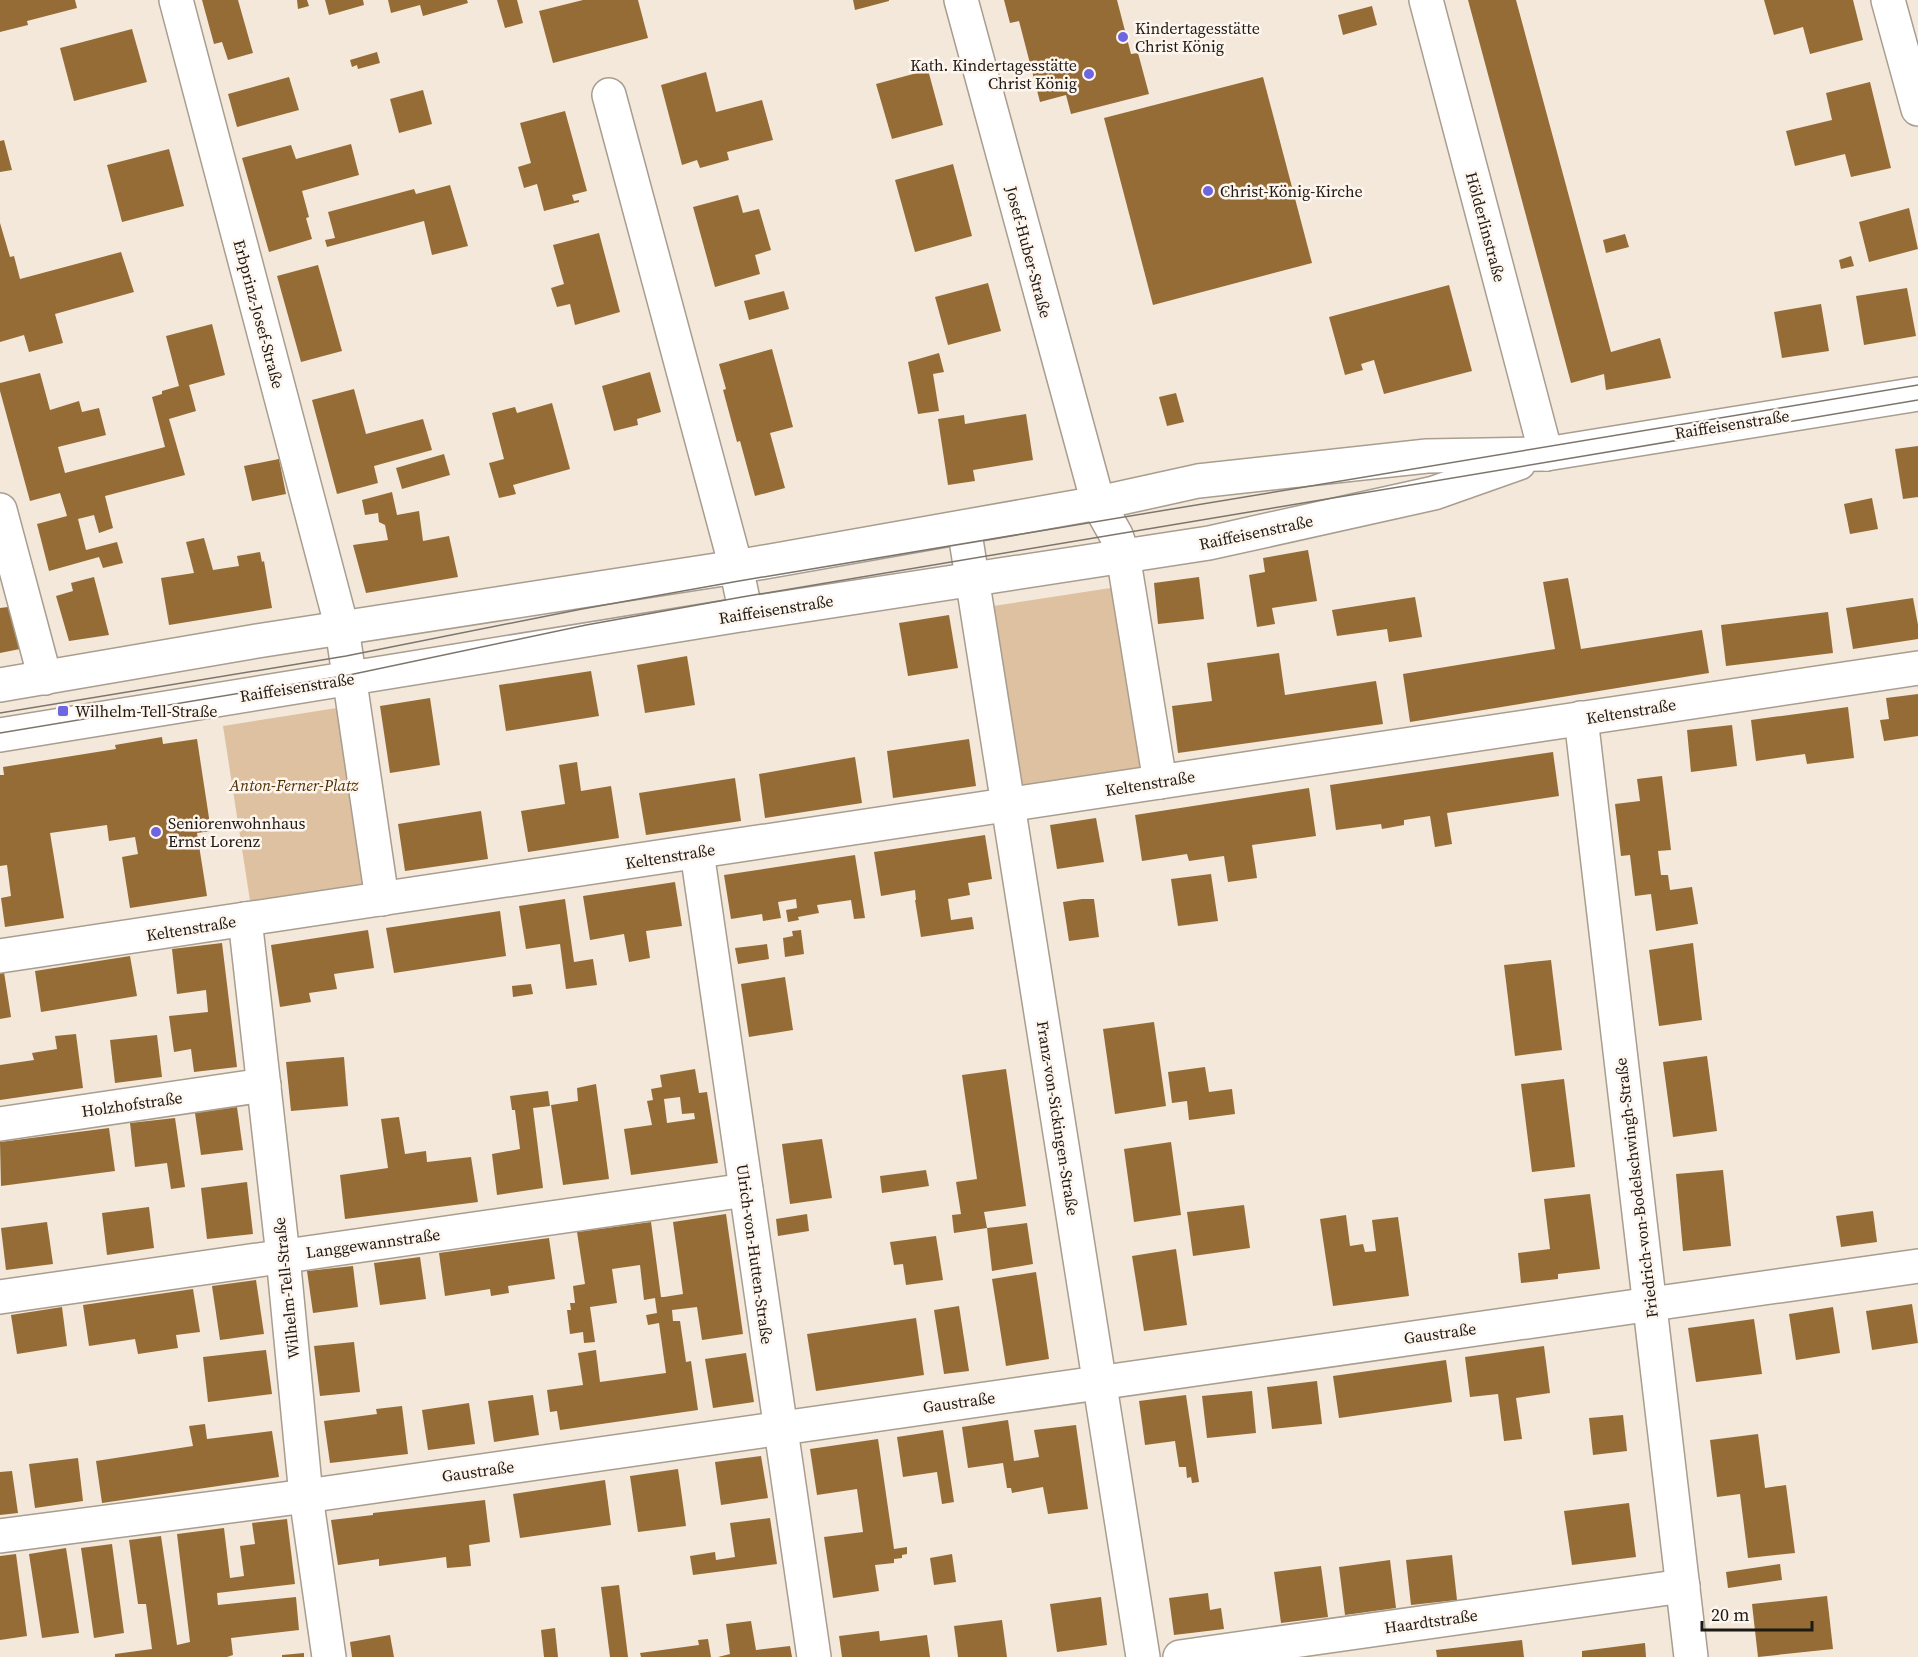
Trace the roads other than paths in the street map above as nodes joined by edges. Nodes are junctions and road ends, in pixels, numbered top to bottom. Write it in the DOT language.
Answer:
graph roads {
  1 [pos="176,0"];
  2 [pos="961,0"];
  3 [pos="1426,0"];
  4 [pos="1888,0"];
  5 [pos="609,95"];
  6 [pos="1918,109"];
  7 [pos="1918,394"];
  8 [pos="1546,454"];
  9 [pos="1098,503"];
  10 [pos="0,510"];
  11 [pos="964,526"];
  12 [pos="1123,555"];
  13 [pos="736,567"];
  14 [pos="972,578"];
  15 [pos="746,614"];
  16 [pos="342,628"];
  17 [pos="1918,668"];
  18 [pos="45,678"];
  19 [pos="350,678"];
  20 [pos="0,685"];
  21 [pos="1581,718"];
  22 [pos="0,735"];
  23 [pos="1160,782"];
  24 [pos="1008,805"];
  25 [pos="696,852"];
  26 [pos="382,898"];
  27 [pos="245,919"];
  28 [pos="0,956"];
  29 [pos="264,1085"];
  30 [pos="0,1124"];
  31 [pos="746,1190"];
  32 [pos="283,1256"];
  33 [pos="1918,1266"];
  34 [pos="0,1297"];
  35 [pos="1650,1303"];
  36 [pos="1100,1382"];
  37 [pos="780,1428"];
  38 [pos="306,1496"];
  39 [pos="0,1536"];
  40 [pos="1683,1586"];
  41 [pos="329,1657"];
  42 [pos="814,1657"];
  43 [pos="1143,1657"];
  44 [pos="1180,1657"];
  45 [pos="1691,1657"];
  1 -- 16 [label="street, Erbprinz-Josef-Straße"];
  2 -- 9 [label="street, Josef-Huber-Straße"];
  3 -- 8 [label="street, Hölderlinstraße"];
  4 -- 6 [label="street"];
  5 -- 13 [label="street"];
  7 -- 8 [label="street, Raiffeisenstraße"];
  8 -- 9 [label="street, Raiffeisenstraße"];
  8 -- 12 [label="street, Raiffeisenstraße"];
  9 -- 11 [label="street, Raiffeisenstraße"];
  9 -- 12 [label="street, Josef-Huber-Straße"];
  10 -- 18 [label="street"];
  11 -- 13 [label="street, Raiffeisenstraße"];
  11 -- 14 [label="street, Franz-von-Sickingen-Straße"];
  12 -- 14 [label="street, Raiffeisenstraße"];
  12 -- 23 [label="street, Josef-Huber-Straße"];
  13 -- 15 [label="street"];
  13 -- 16 [label="street, Raiffeisenstraße"];
  14 -- 15 [label="street, Raiffeisenstraße"];
  14 -- 24 [label="street, Franz-von-Sickingen-Straße"];
  15 -- 19 [label="street, Raiffeisenstraße"];
  16 -- 18 [label="street, Raiffeisenstraße"];
  16 -- 19 [label="street, Erbprinz-Josef-Straße"];
  17 -- 21 [label="street, Keltenstraße"];
  18 -- 20 [label="street, Raiffeisenstraße"];
  19 -- 22 [label="street, Raiffeisenstraße"];
  19 -- 26 [label="street"];
  21 -- 23 [label="street, Keltenstraße"];
  21 -- 35 [label="street, Friedrich-von-Bodelschwingh-Straße"];
  23 -- 24 [label="street, Keltenstraße"];
  24 -- 25 [label="street, Keltenstraße"];
  24 -- 36 [label="street, Franz-von-Sickingen-Straße"];
  25 -- 26 [label="street, Keltenstraße"];
  25 -- 31 [label="street, Ulrich-von-Hutten-Straße"];
  26 -- 27 [label="street, Keltenstraße"];
  27 -- 28 [label="street, Keltenstraße"];
  27 -- 29 [label="street, Wilhelm-Tell-Straße"];
  29 -- 30 [label="street, Holzhofstraße"];
  29 -- 32 [label="street, Wilhelm-Tell-Straße"];
  31 -- 32 [label="street, Langgewannstraße"];
  31 -- 37 [label="street, Ulrich-von-Hutten-Straße"];
  32 -- 34 [label="street, Langgewannstraße"];
  32 -- 38 [label="street, Wilhelm-Tell-Straße"];
  33 -- 35 [label="street, Gaustraße"];
  35 -- 36 [label="street, Gaustraße"];
  35 -- 40 [label="street, Friedrich-von-Bodelschwingh-Straße"];
  36 -- 37 [label="street, Gaustraße"];
  36 -- 43 [label="street, Franz-von-Sickingen-Straße"];
  37 -- 38 [label="street, Gaustraße"];
  37 -- 42 [label="street, Ulrich-von-Hutten-Straße"];
  38 -- 39 [label="street, Gaustraße"];
  38 -- 41 [label="street, Wilhelm-Tell-Straße"];
  40 -- 44 [label="street, Haardtstraße"];
  40 -- 45 [label="street, Friedrich-von-Bodelschwingh-Straße"];
}
